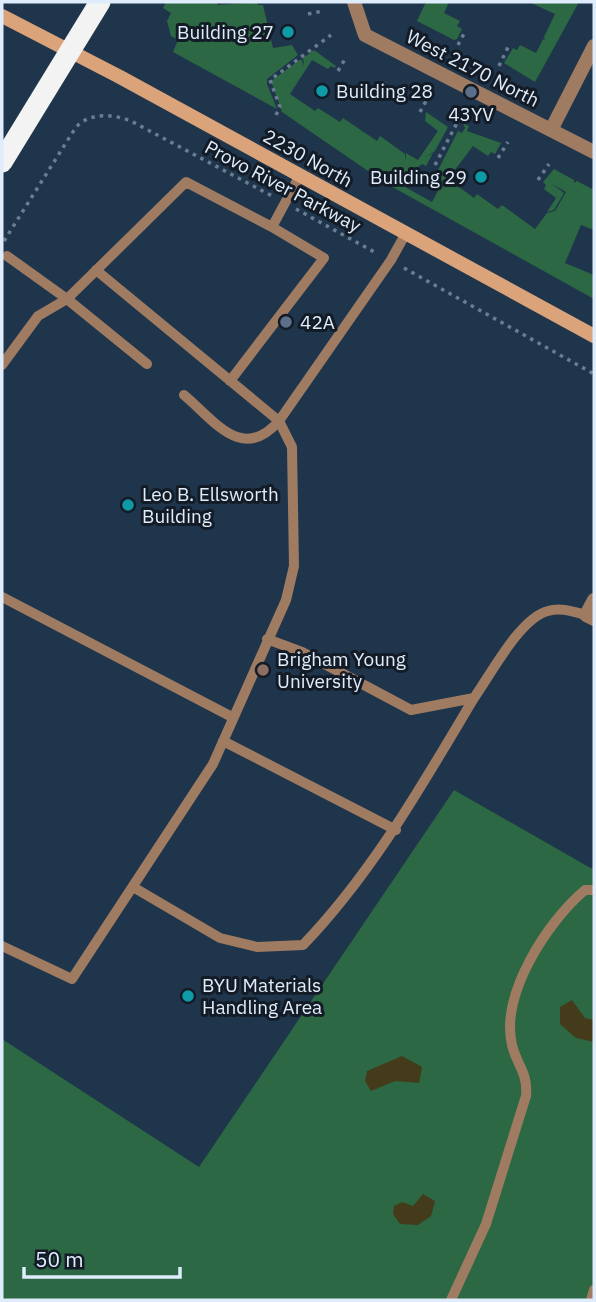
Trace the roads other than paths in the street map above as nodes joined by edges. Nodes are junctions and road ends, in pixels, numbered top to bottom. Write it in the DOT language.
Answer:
graph roads {
  1 [pos="100,2"];
  2 [pos="354,2"];
  3 [pos="2,16"];
  4 [pos="594,46"];
  5 [pos="71,51"];
  6 [pos="551,130"];
  7 [pos="594,152"];
  8 [pos="2,162"];
  9 [pos="300,175"];
  10 [pos="272,227"];
  11 [pos="406,233"];
  12 [pos="7,256"];
  13 [pos="96,270"];
  14 [pos="67,299"];
  15 [pos="594,336"];
  16 [pos="147,364"];
  17 [pos="2,365"];
  18 [pos="230,381"];
  19 [pos="184,395"];
  20 [pos="279,421"];
  21 [pos="2,597"];
  22 [pos="594,600"];
  23 [pos="590,617"];
  24 [pos="267,639"];
  25 [pos="474,698"];
  26 [pos="232,717"];
  27 [pos="223,741"];
  28 [pos="396,830"];
  29 [pos="132,887"];
  30 [pos="594,890"];
  31 [pos="2,946"];
  32 [pos="594,1290"];
  33 [pos="452,1300"];
  34 [pos="591,1300"];
  1 -- 5 [label="highway"];
  2 -- 6 [label="street, West 2170 North"];
  3 -- 5 [label="main road, 2230 North"];
  4 -- 6 [label="street"];
  5 -- 8 [label="highway"];
  5 -- 9 [label="main road, 2230 North"];
  6 -- 7 [label="street, West 2170 North"];
  9 -- 10 [label="lane"];
  9 -- 11 [label="main road, 2230 North"];
  10 -- 13 [label="lane"];
  10 -- 18 [label="lane"];
  11 -- 15 [label="main road, 2230 North"];
  11 -- 20 [label="lane"];
  12 -- 14 [label="lane"];
  13 -- 14 [label="lane"];
  13 -- 18 [label="lane"];
  14 -- 16 [label="lane"];
  14 -- 17 [label="lane"];
  18 -- 20 [label="lane"];
  19 -- 20 [label="lane"];
  20 -- 24 [label="lane"];
  21 -- 26 [label="lane"];
  22 -- 23 [label="street"];
  23 -- 25 [label="lane"];
  24 -- 25 [label="lane"];
  24 -- 26 [label="lane"];
  25 -- 28 [label="lane"];
  26 -- 27 [label="lane"];
  27 -- 28 [label="lane"];
  27 -- 29 [label="lane"];
  28 -- 29 [label="lane"];
  29 -- 31 [label="lane"];
  30 -- 33 [label="lane"];
  32 -- 34 [label="lane"];
}
